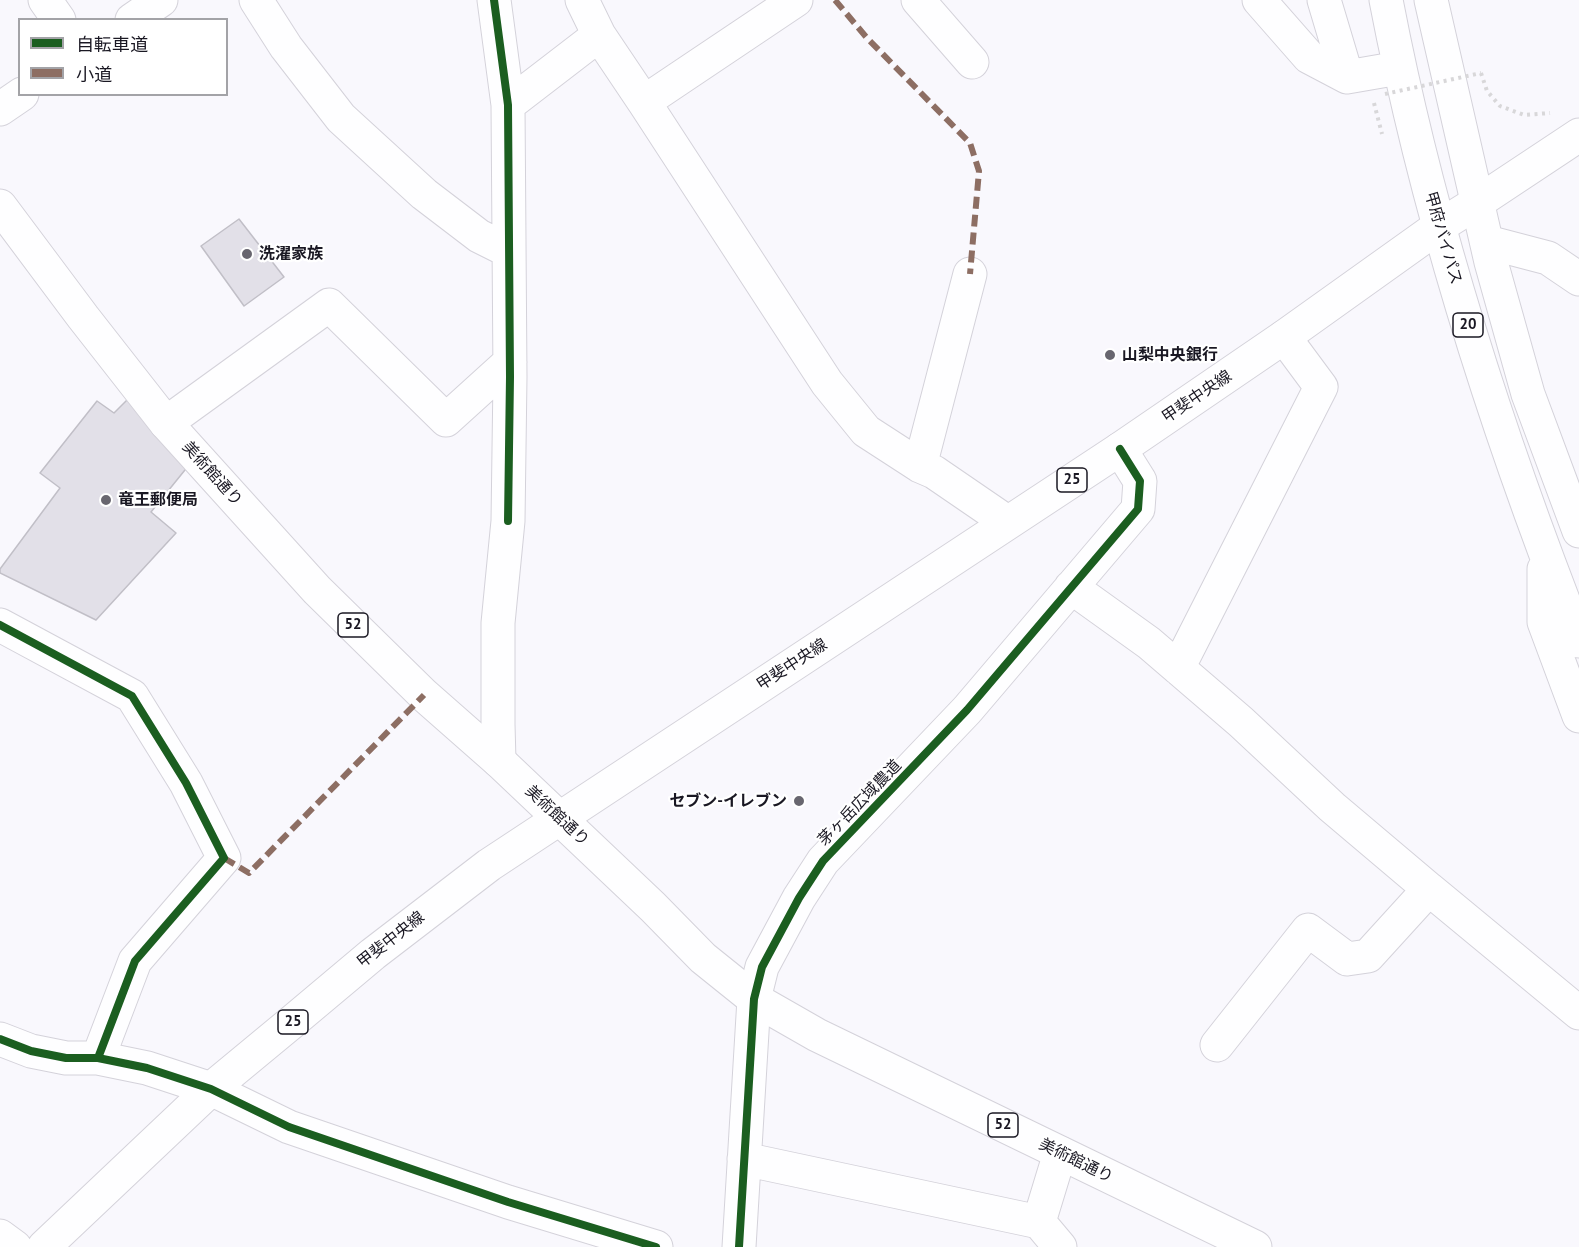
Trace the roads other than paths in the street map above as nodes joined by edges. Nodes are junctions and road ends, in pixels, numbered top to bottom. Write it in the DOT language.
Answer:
graph roads {
  1 [pos="45,0"];
  2 [pos="160,0"];
  3 [pos="256,0"];
  4 [pos="494,0"];
  5 [pos="582,0"];
  6 [pos="796,0"];
  7 [pos="918,0"];
  8 [pos="1259,0"];
  9 [pos="1324,0"];
  10 [pos="1386,0"];
  11 [pos="1431,0"];
  12 [pos="58,18"];
  13 [pos="135,18"];
  14 [pos="599,35"];
  15 [pos="972,62"];
  16 [pos="1347,77"];
  17 [pos="1392,81"];
  18 [pos="19,96"];
  19 [pos="644,102"];
  20 [pos="508,105"];
  21 [pos="0,109"];
  22 [pos="1579,135"];
  23 [pos="1478,202"];
  24 [pos="0,206"];
  25 [pos="1438,227"];
  26 [pos="1486,242"];
  27 [pos="509,251"];
  28 [pos="970,274"];
  29 [pos="1579,279"];
  30 [pos="1284,337"];
  31 [pos="510,362"];
  32 [pos="166,423"];
  33 [pos="1120,448"];
  34 [pos="920,466"];
  35 [pos="1007,522"];
  36 [pos="1577,524"];
  37 [pos="1544,550"];
  38 [pos="1071,588"];
  39 [pos="0,625"];
  40 [pos="1579,640"];
  41 [pos="1178,668"];
  42 [pos="1579,716"];
  43 [pos="499,761"];
  44 [pos="560,818"];
  45 [pos="1429,889"];
  46 [pos="754,999"];
  47 [pos="1579,1013"];
  48 [pos="0,1039"];
  49 [pos="1217,1045"];
  50 [pos="98,1058"];
  51 [pos="211,1089"];
  52 [pos="1060,1153"];
  53 [pos="744,1160"];
  54 [pos="1039,1222"];
  55 [pos="0,1236"];
  56 [pos="15,1247"];
  57 [pos="44,1247"];
  58 [pos="656,1247"];
  59 [pos="739,1247"];
  60 [pos="1060,1247"];
  61 [pos="1255,1247"];
  1 -- 12 [label="main road"];
  2 -- 13 [label="main road"];
  3 -- 27 [label="main road"];
  4 -- 20 [label="main road"];
  5 -- 14 [label="main road"];
  6 -- 19 [label="main road"];
  7 -- 15 [label="main road"];
  8 -- 16 [label="main road"];
  9 -- 16 [label="main road"];
  10 -- 17 [label="main road, 甲府バイパス / 20"];
  11 -- 23 [label="main road, 20"];
  14 -- 19 [label="main road"];
  14 -- 20 [label="main road"];
  16 -- 17 [label="main road"];
  17 -- 25 [label="main road, 甲府バイパス / 20"];
  18 -- 21 [label="main road"];
  19 -- 34 [label="main road"];
  20 -- 27 [label="main road"];
  22 -- 23 [label="main road, 甲斐中央線 / 25"];
  23 -- 25 [label="main road, 甲斐中央線 / 25"];
  23 -- 26 [label="main road, 20"];
  24 -- 32 [label="main road, 美術館通り / 52"];
  25 -- 30 [label="main road, 甲斐中央線 / 25"];
  25 -- 37 [label="main road, 甲府バイパス / 20"];
  26 -- 29 [label="main road"];
  26 -- 36 [label="main road, 20"];
  27 -- 31 [label="main road"];
  28 -- 34 [label="main road"];
  30 -- 33 [label="main road, 甲斐中央線 / 25"];
  30 -- 41 [label="main road"];
  31 -- 32 [label="main road"];
  31 -- 43 [label="main road"];
  32 -- 43 [label="main road, 美術館通り / 52"];
  33 -- 35 [label="main road, 甲斐中央線 / 25"];
  33 -- 38 [label="main road, 茅ヶ岳広域農道"];
  34 -- 35 [label="main road"];
  35 -- 44 [label="main road, 甲斐中央線 / 25"];
  37 -- 40 [label="main road, 甲府バイパス / 20"];
  37 -- 42 [label="main road"];
  38 -- 41 [label="main road"];
  38 -- 46 [label="main road, 茅ヶ岳広域農道"];
  39 -- 50 [label="main road"];
  41 -- 45 [label="main road"];
  43 -- 44 [label="main road, 美術館通り / 52"];
  44 -- 46 [label="main road, 美術館通り / 52"];
  44 -- 51 [label="main road, 甲斐中央線 / 25"];
  45 -- 47 [label="main road"];
  45 -- 49 [label="main road"];
  46 -- 52 [label="main road, 美術館通り / 52"];
  46 -- 53 [label="main road, 茅ヶ岳広域農道"];
  48 -- 50 [label="main road"];
  50 -- 51 [label="main road"];
  51 -- 57 [label="main road, 甲斐中央線 / 25"];
  51 -- 58 [label="main road"];
  52 -- 54 [label="main road"];
  52 -- 61 [label="main road, 美術館通り / 52"];
  53 -- 54 [label="main road"];
  53 -- 59 [label="main road, 茅ヶ岳広域農道"];
  54 -- 60 [label="main road"];
  55 -- 56 [label="main road"];
}
